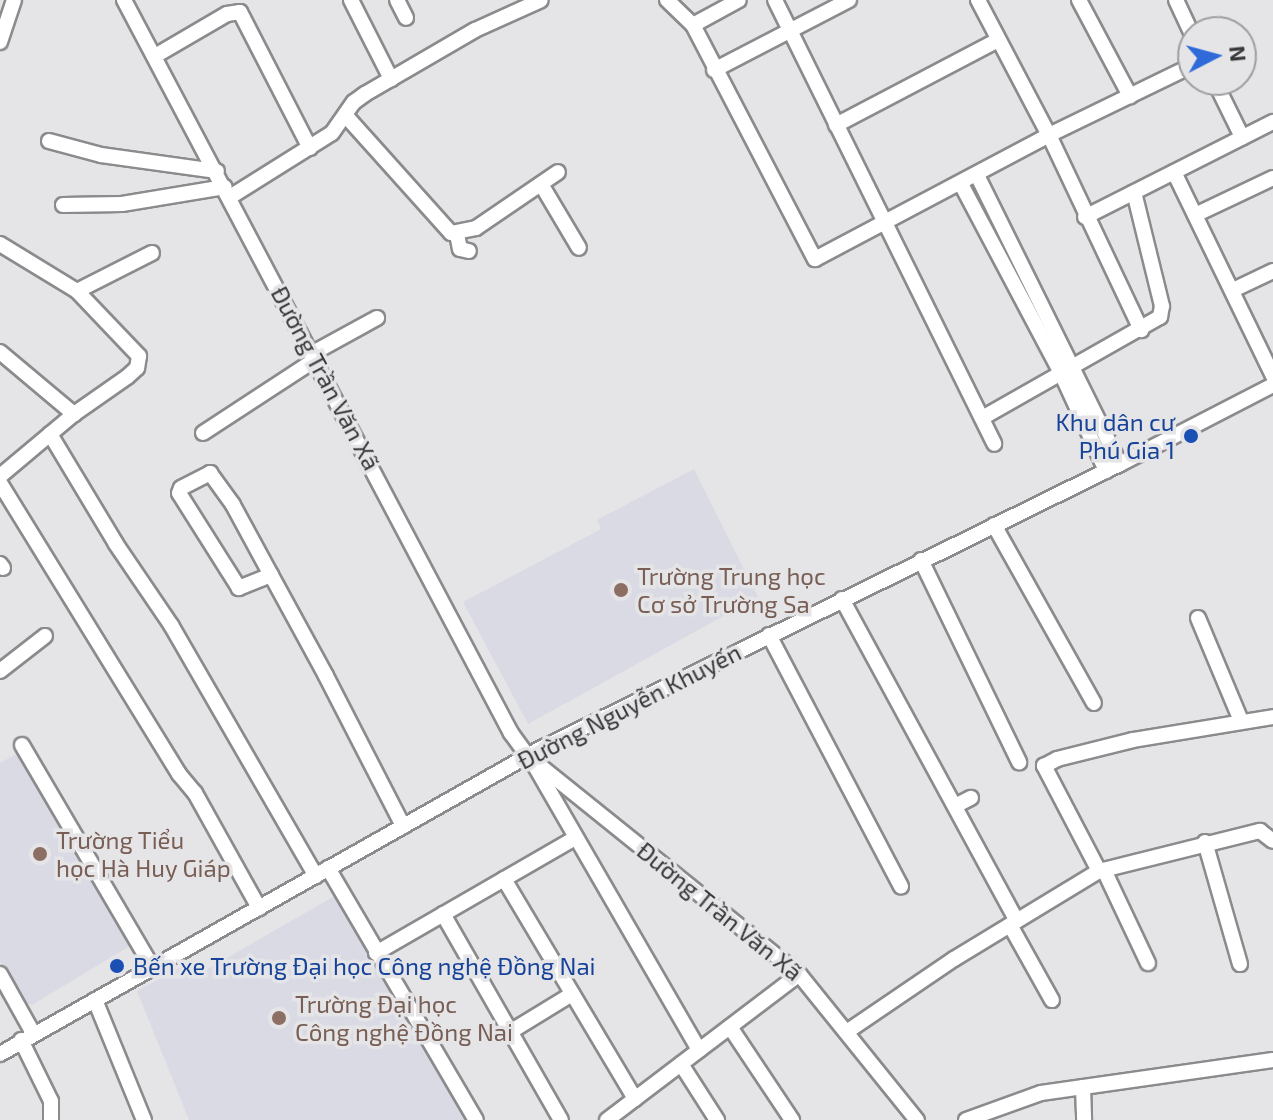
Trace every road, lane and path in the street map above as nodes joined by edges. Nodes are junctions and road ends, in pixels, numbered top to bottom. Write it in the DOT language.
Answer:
graph roads {
  1 [pos="14,0"];
  2 [pos="124,0"];
  3 [pos="351,0"];
  4 [pos="397,0"];
  5 [pos="541,0"];
  6 [pos="667,0"];
  7 [pos="739,0"];
  8 [pos="775,0"];
  9 [pos="849,0"];
  10 [pos="978,0"];
  11 [pos="1079,0"];
  12 [pos="522,4"];
  13 [pos="406,18"];
  14 [pos="693,25"];
  15 [pos="791,32"];
  16 [pos="998,40"];
  17 [pos="0,42"];
  18 [pos="155,56"];
  19 [pos="714,70"];
  20 [pos="1177,73"];
  21 [pos="391,79"];
  22 [pos="1130,96"];
  23 [pos="1222,96"];
  24 [pos="346,116"];
  25 [pos="1273,122"];
  26 [pos="836,125"];
  27 [pos="1049,135"];
  28 [pos="1242,137"];
  29 [pos="49,141"];
  30 [pos="310,148"];
  31 [pos="217,171"];
  32 [pos="558,172"];
  33 [pos="1174,172"];
  34 [pos="977,175"];
  35 [pos="1273,178"];
  36 [pos="541,184"];
  37 [pos="961,184"];
  38 [pos="228,192"];
  39 [pos="1134,192"];
  40 [pos="63,205"];
  41 [pos="1195,215"];
  42 [pos="1085,217"];
  43 [pos="885,223"];
  44 [pos="0,244"];
  45 [pos="579,248"];
  46 [pos="152,253"];
  47 [pos="1273,271"];
  48 [pos="1233,290"];
  49 [pos="77,291"];
  50 [pos="377,318"];
  51 [pos="1141,330"];
  52 [pos="0,352"];
  53 [pos="314,356"];
  54 [pos="1067,370"];
  55 [pos="1273,376"];
  56 [pos="1273,385"];
  57 [pos="74,414"];
  58 [pos="982,418"];
  59 [pos="203,433"];
  60 [pos="50,434"];
  61 [pos="994,444"];
  62 [pos="1120,464"];
  63 [pos="1106,471"];
  64 [pos="0,476"];
  65 [pos="0,483"];
  66 [pos="994,525"];
  67 [pos="921,560"];
  68 [pos="271,575"];
  69 [pos="842,599"];
  70 [pos="1198,618"];
  71 [pos="769,635"];
  72 [pos="45,636"];
  73 [pos="0,671"];
  74 [pos="1094,703"];
  75 [pos="1273,717"];
  76 [pos="1241,721"];
  77 [pos="22,745"];
  78 [pos="530,758"];
  79 [pos="1019,762"];
  80 [pos="971,798"];
  81 [pos="955,806"];
  82 [pos="403,826"];
  83 [pos="575,838"];
  84 [pos="1273,841"];
  85 [pos="1205,842"];
  86 [pos="1101,870"];
  87 [pos="322,872"];
  88 [pos="504,879"];
  89 [pos="901,886"];
  90 [pos="259,908"];
  91 [pos="443,914"];
  92 [pos="1014,923"];
  93 [pos="376,953"];
  94 [pos="1148,963"];
  95 [pos="1240,964"];
  96 [pos="153,968"];
  97 [pos="0,974"];
  98 [pos="799,974"];
  99 [pos="572,994"];
  100 [pos="95,1000"];
  101 [pos="1052,1000"];
  102 [pos="730,1027"];
  103 [pos="848,1031"];
  104 [pos="510,1032"];
  105 [pos="27,1037"];
  106 [pos="699,1050"];
  107 [pos="0,1054"];
  108 [pos="1273,1060"];
  109 [pos="681,1064"];
  110 [pos="1083,1087"];
  111 [pos="635,1099"];
  112 [pos="141,1117"];
  113 [pos="51,1120"];
  114 [pos="476,1120"];
  115 [pos="561,1120"];
  116 [pos="607,1120"];
  117 [pos="717,1120"];
  118 [pos="792,1120"];
  119 [pos="917,1120"];
  120 [pos="966,1120"];
  121 [pos="1084,1120"];
  1 -- 17 [label="street"];
  2 -- 18 [label="street, Đường Trần Văn Xã"];
  3 -- 21 [label="street"];
  4 -- 13 [label="street"];
  5 -- 12 [label="street"];
  6 -- 14 [label="street"];
  7 -- 14 [label="street"];
  8 -- 15 [label="street"];
  9 -- 15 [label="street"];
  10 -- 16 [label="street"];
  11 -- 22 [label="street"];
  12 -- 21 [label="street"];
  14 -- 19 [label="street"];
  15 -- 19 [label="street"];
  15 -- 26 [label="street"];
  16 -- 26 [label="street"];
  16 -- 27 [label="street"];
  18 -- 30 [label="street"];
  18 -- 31 [label="street, Đường Trần Văn Xã"];
  19 -- 43 [label="street"];
  20 -- 22 [label="street"];
  21 -- 24 [label="street"];
  22 -- 27 [label="street"];
  23 -- 28 [label="street"];
  24 -- 30 [label="street"];
  24 -- 36 [label="street"];
  25 -- 28 [label="street"];
  26 -- 43 [label="street"];
  27 -- 34 [label="street"];
  27 -- 42 [label="street"];
  28 -- 33 [label="street"];
  29 -- 31 [label="street"];
  30 -- 38 [label="street"];
  31 -- 38 [label="street, Đường Trần Văn Xã"];
  32 -- 36 [label="street"];
  33 -- 39 [label="street"];
  33 -- 41 [label="street"];
  34 -- 37 [label="street"];
  34 -- 54 [label="street"];
  35 -- 41 [label="street"];
  36 -- 45 [label="street"];
  37 -- 43 [label="street"];
  37 -- 54 [label="street"];
  38 -- 40 [label="street"];
  38 -- 53 [label="street, Đường Trần Văn Xã"];
  39 -- 42 [label="street"];
  39 -- 51 [label="street"];
  41 -- 48 [label="street"];
  42 -- 51 [label="street"];
  43 -- 58 [label="street"];
  44 -- 49 [label="street"];
  46 -- 49 [label="street"];
  47 -- 48 [label="street"];
  48 -- 55 [label="street"];
  49 -- 57 [label="street"];
  50 -- 53 [label="street"];
  51 -- 54 [label="street"];
  52 -- 57 [label="street"];
  53 -- 59 [label="street"];
  53 -- 78 [label="street, Đường Trần Văn Xã"];
  54 -- 58 [label="street"];
  54 -- 62 [label="street"];
  54 -- 63 [label="street"];
  56 -- 62 [label="street, Đường Nguyễn Khuyến"];
  57 -- 60 [label="street"];
  58 -- 61 [label="street"];
  60 -- 64 [label="street"];
  60 -- 87 [label="street"];
  62 -- 63 [label="street, Đường Nguyễn Khuyến"];
  63 -- 66 [label="street, Đường Nguyễn Khuyến"];
  65 -- 90 [label="street"];
  66 -- 67 [label="street, Đường Nguyễn Khuyến"];
  66 -- 74 [label="street"];
  67 -- 69 [label="street, Đường Nguyễn Khuyến"];
  67 -- 79 [label="street"];
  68 -- 68 [label="street"];
  68 -- 82 [label="street"];
  69 -- 71 [label="street, Đường Nguyễn Khuyến"];
  69 -- 81 [label="street"];
  70 -- 76 [label="street"];
  71 -- 78 [label="street, Đường Nguyễn Khuyến"];
  71 -- 89 [label="street"];
  72 -- 73 [label="street"];
  75 -- 76 [label="street"];
  76 -- 86 [label="street"];
  77 -- 96 [label="street"];
  78 -- 82 [label="street, Đường Nguyễn Khuyến"];
  78 -- 83 [label="street"];
  78 -- 98 [label="street, Đường Trần Văn Xã"];
  80 -- 81 [label="street"];
  81 -- 92 [label="street"];
  82 -- 87 [label="street, Đường Nguyễn Khuyến"];
  83 -- 88 [label="street"];
  83 -- 106 [label="street"];
  84 -- 85 [label="street"];
  85 -- 86 [label="street"];
  85 -- 95 [label="street"];
  86 -- 92 [label="street"];
  86 -- 94 [label="street"];
  87 -- 90 [label="street, Đường Nguyễn Khuyến"];
  87 -- 93 [label="street"];
  88 -- 91 [label="street"];
  88 -- 99 [label="street"];
  90 -- 96 [label="street, Đường Nguyễn Khuyến"];
  91 -- 93 [label="street"];
  91 -- 104 [label="street"];
  92 -- 101 [label="street"];
  92 -- 103 [label="street"];
  93 -- 114 [label="street"];
  96 -- 100 [label="street, Đường Nguyễn Khuyến"];
  97 -- 105 [label="street"];
  98 -- 102 [label="street"];
  98 -- 103 [label="street, Đường Trần Văn Xã"];
  99 -- 104 [label="street"];
  99 -- 111 [label="street"];
  100 -- 105 [label="street, Đường Nguyễn Khuyến"];
  100 -- 112 [label="street"];
  102 -- 106 [label="street"];
  102 -- 118 [label="street"];
  103 -- 119 [label="street, Đường Trần Văn Xã"];
  104 -- 115 [label="street"];
  105 -- 107 [label="street, Đường Nguyễn Khuyến"];
  105 -- 113 [label="street"];
  106 -- 109 [label="street"];
  108 -- 110 [label="street"];
  109 -- 111 [label="street"];
  109 -- 117 [label="street"];
  110 -- 120 [label="street"];
  110 -- 121 [label="street"];
  111 -- 116 [label="street"];
}
